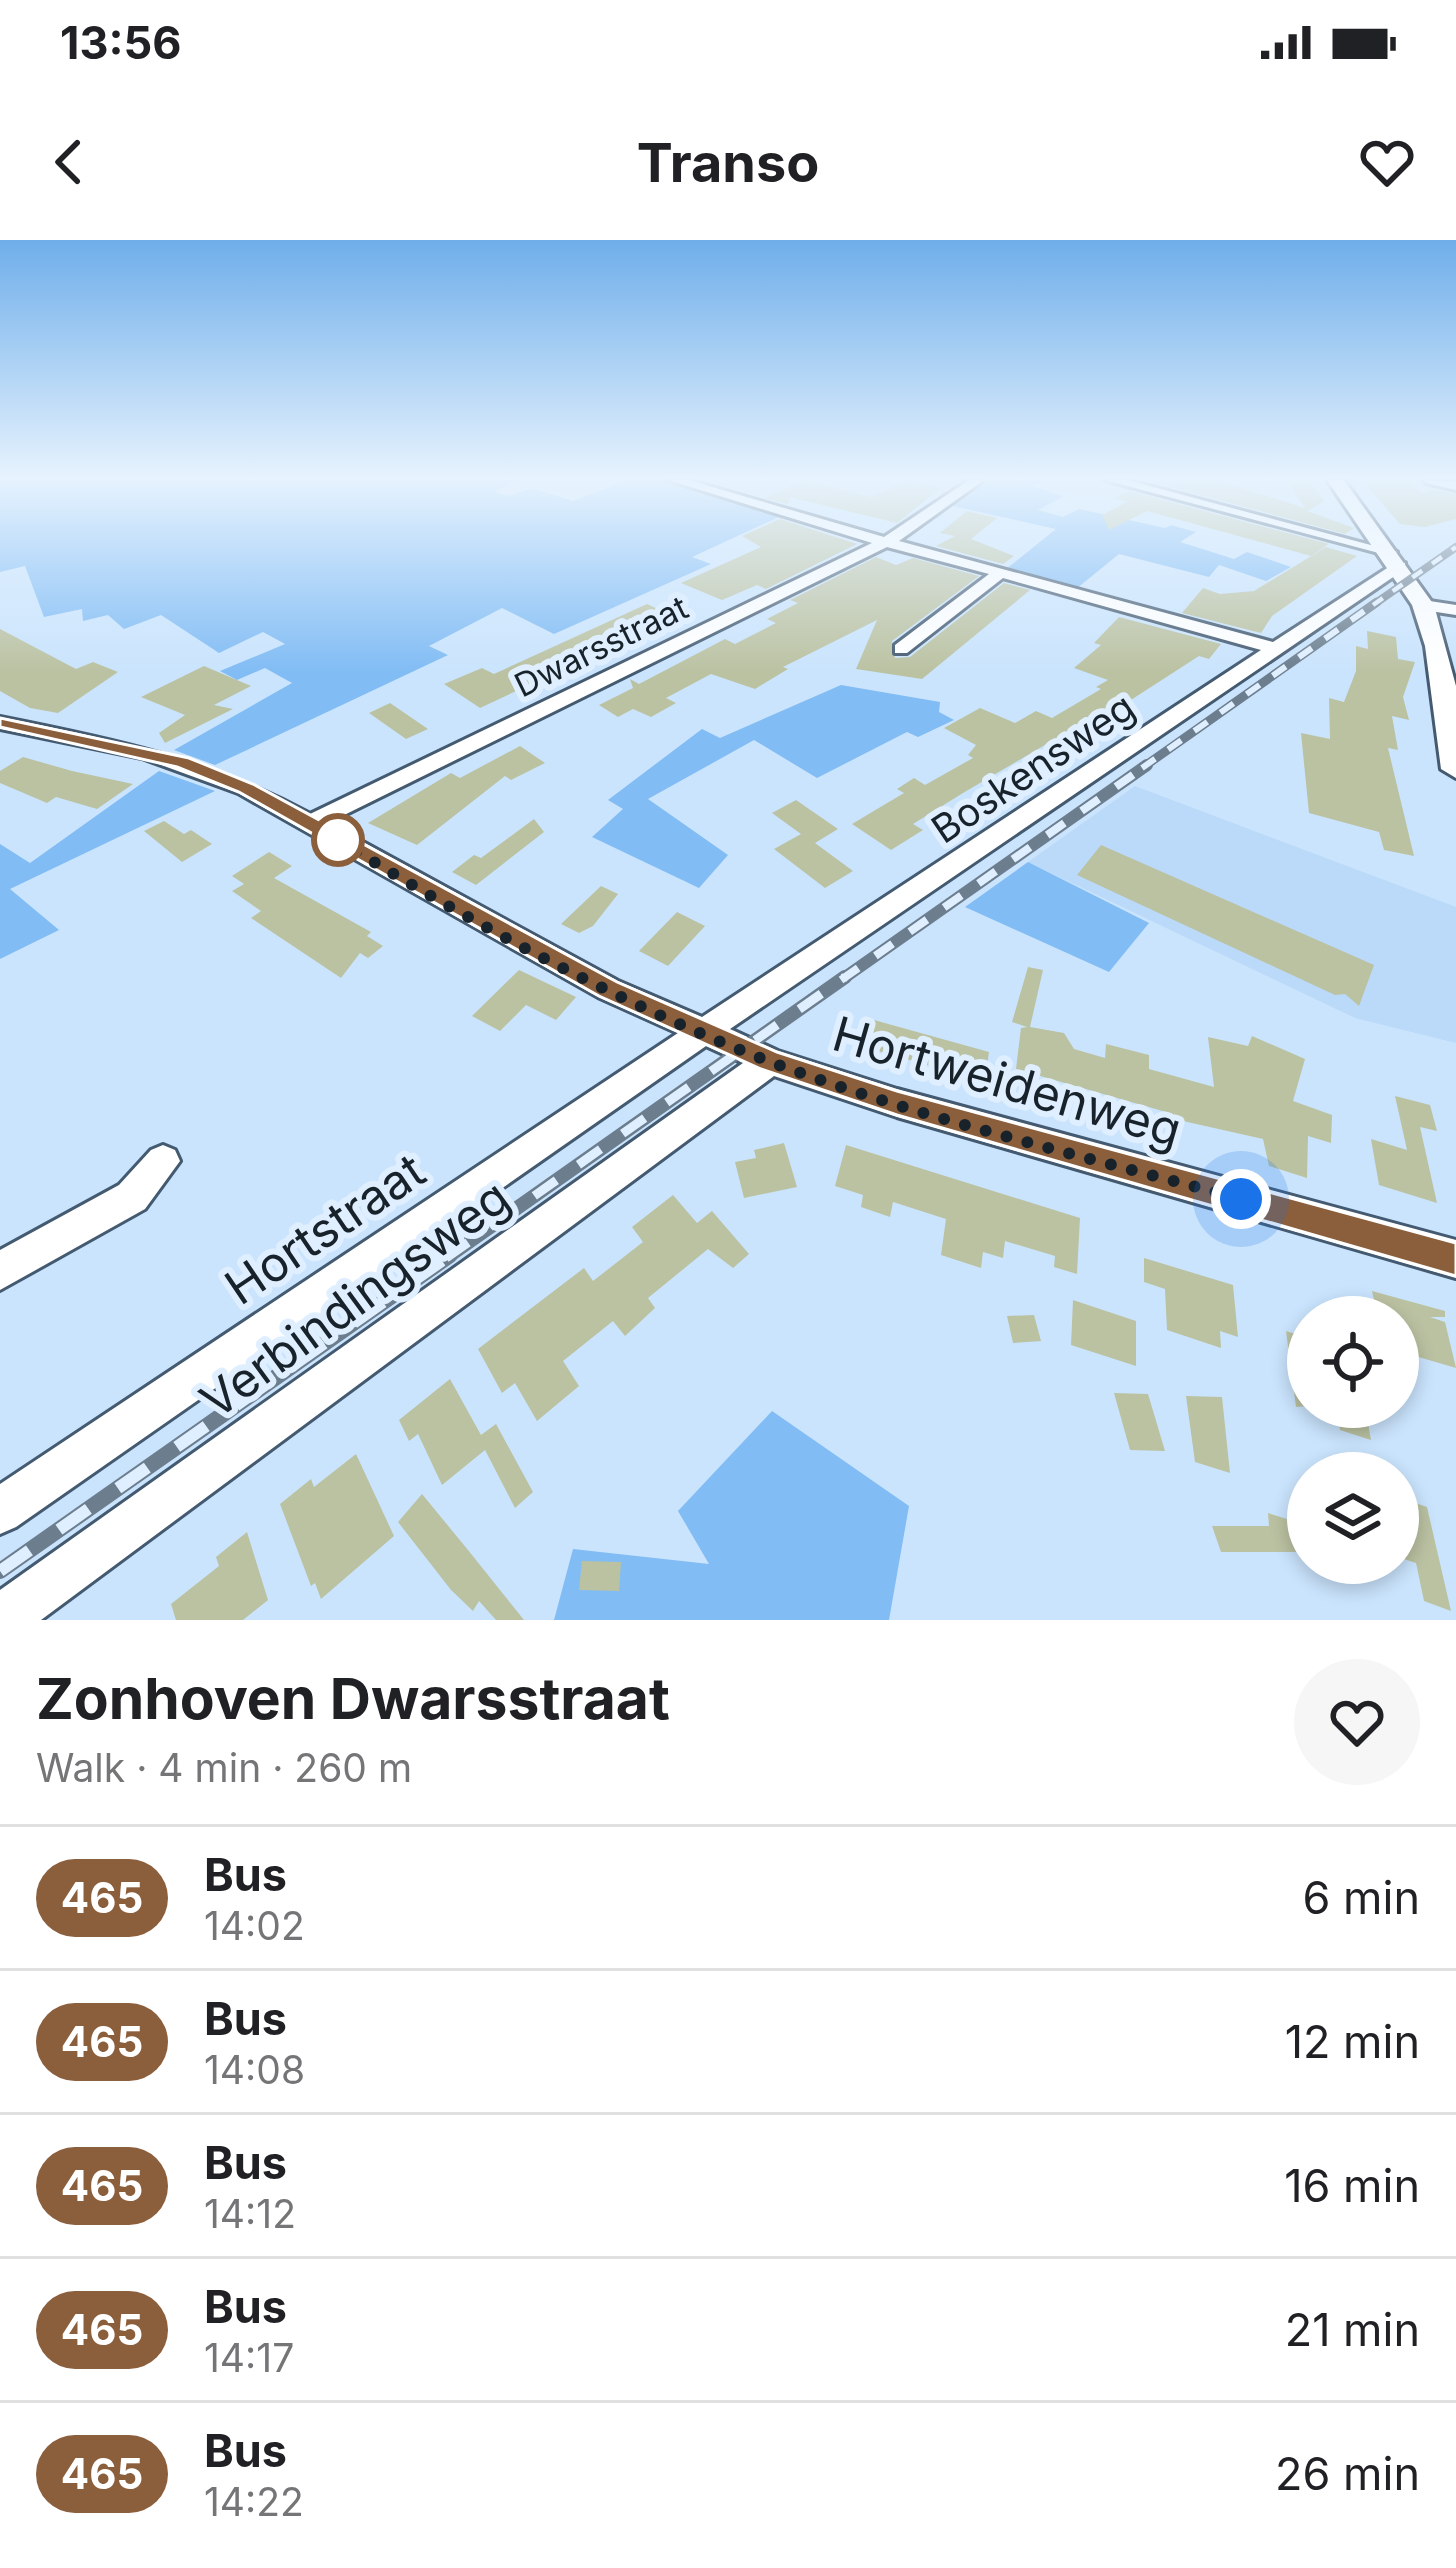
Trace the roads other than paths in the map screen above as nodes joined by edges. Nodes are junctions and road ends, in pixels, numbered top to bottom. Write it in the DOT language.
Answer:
graph roads {
  1 [pos="878,544"];
  2 [pos="887,544"];
  3 [pos="1343,544"];
  4 [pos="1384,544"];
  5 [pos="1395,559"];
  6 [pos="1003,571"];
  7 [pos="1423,605"];
  8 [pos="1456,610"];
  9 [pos="1274,648"];
  10 [pos="901,649"];
  11 [pos="0,723"];
  12 [pos="37,731"];
  13 [pos="0,748"];
  14 [pos="1456,769"];
  15 [pos="308,824"];
  16 [pos="692,1026"];
  17 [pos="756,1055"];
  18 [pos="163,1161"];
  19 [pos="1456,1259"];
  20 [pos="0,1270"];
  21 [pos="280,1303"];
  22 [pos="0,1511"];
  23 [pos="1,1620"];
  1 -- 15 [label="street, Dwarsstraat"];
  2 -- 6 [label="street"];
  3 -- 5 [label="street"];
  4 -- 5 [label="street"];
  5 -- 7 [label="street"];
  5 -- 9 [label="street, Boskensweg"];
  6 -- 9 [label="street"];
  6 -- 10 [label="street"];
  7 -- 8 [label="street"];
  7 -- 14 [label="street"];
  9 -- 16 [label="street, Boskensweg"];
  11 -- 12 [label="street"];
  12 -- 13 [label="street"];
  12 -- 15 [label="street"];
  15 -- 16 [label="street"];
  16 -- 17 [label="street"];
  16 -- 21 [label="street"];
  16 -- 22 [label="street, Hortstraat"];
  17 -- 19 [label="street, Hortweidenweg"];
  17 -- 23 [label="street, Verbindingsweg"];
  18 -- 20 [label="street"];
}
